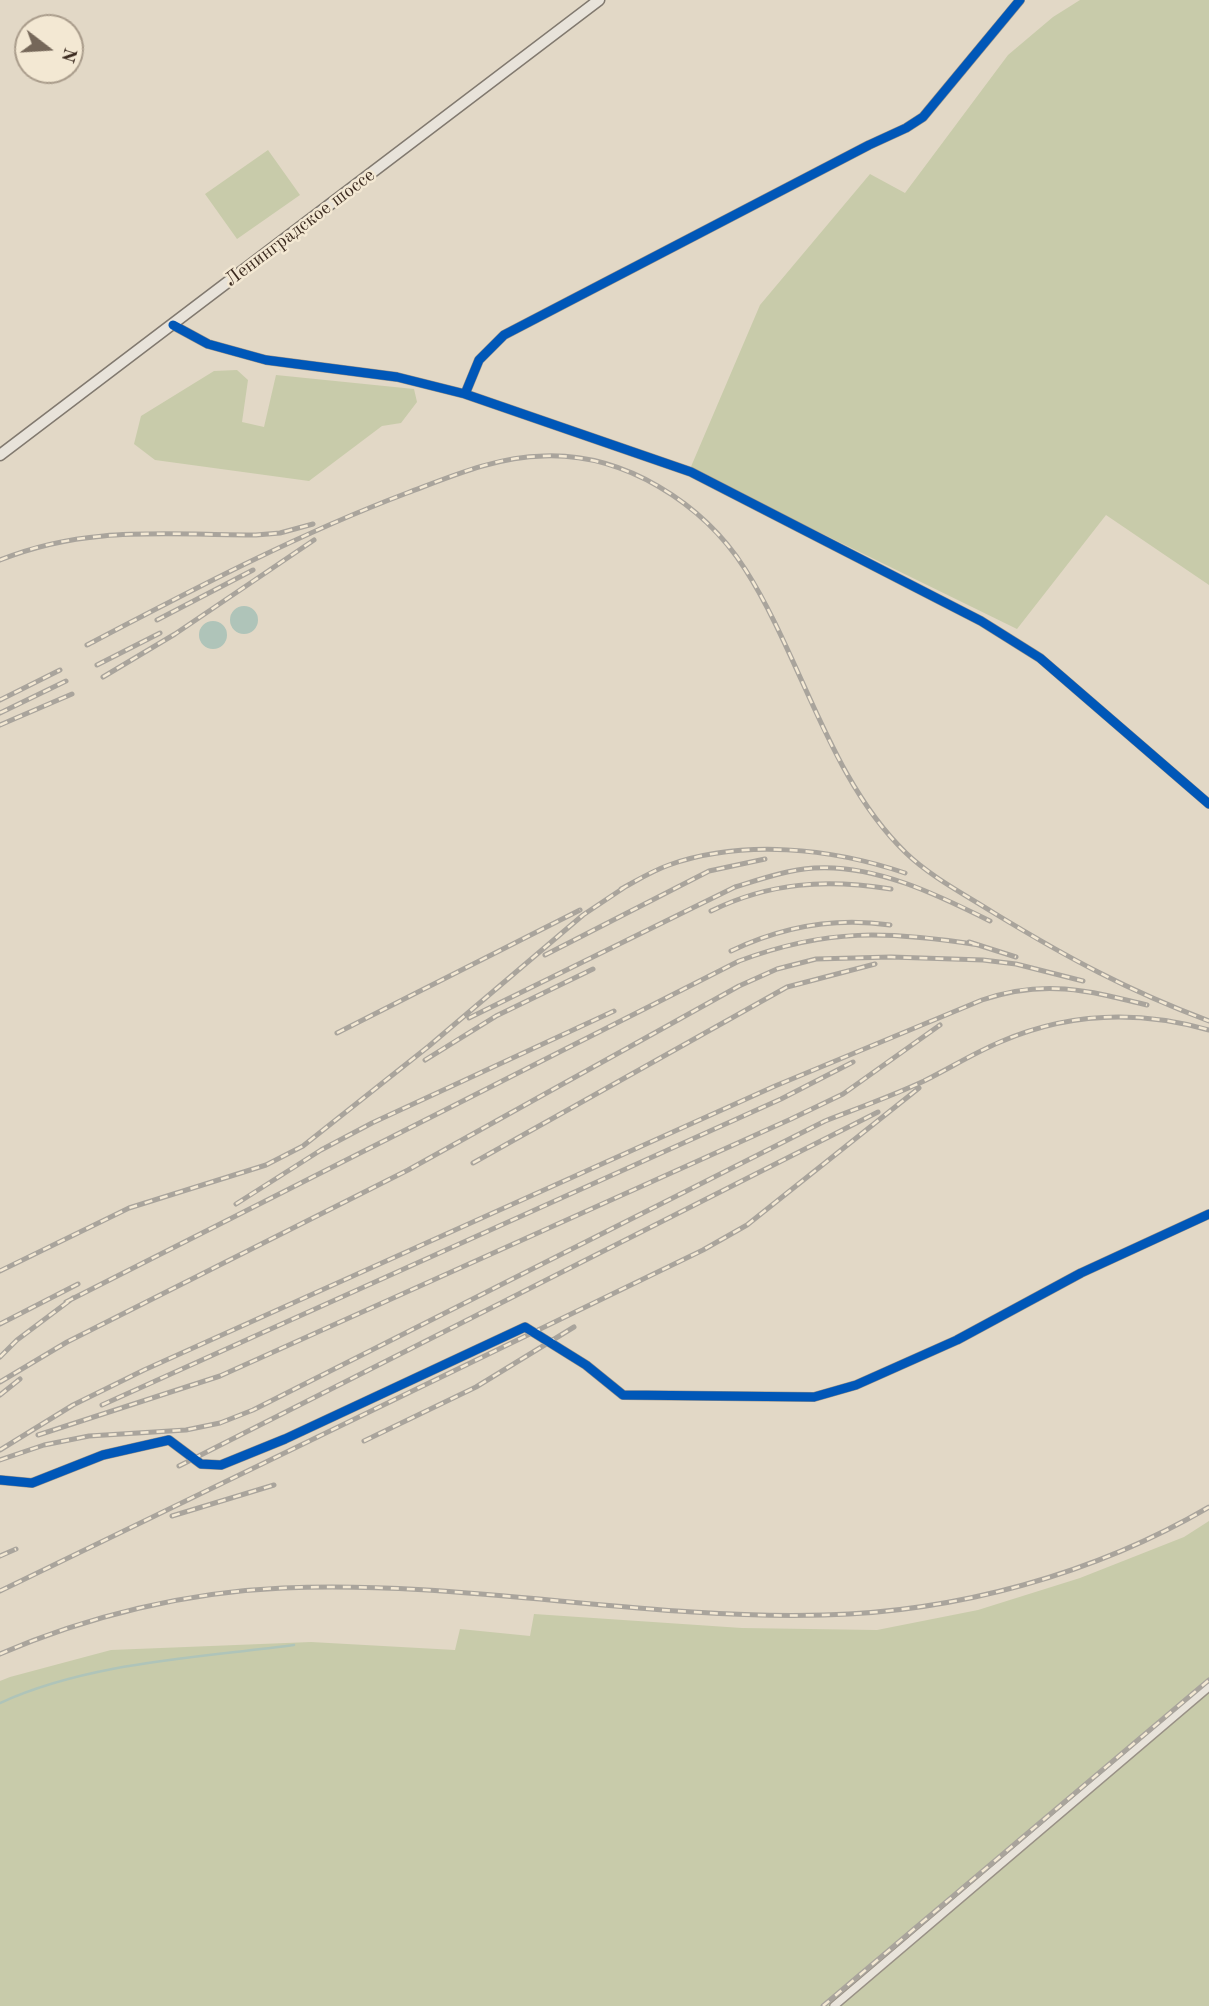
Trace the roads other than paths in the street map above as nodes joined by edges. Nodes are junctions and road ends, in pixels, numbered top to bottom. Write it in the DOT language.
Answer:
graph roads {
  1 [pos="599,0"];
  2 [pos="1020,0"];
  3 [pos="173,325"];
  4 [pos="465,394"];
  5 [pos="0,455"];
  6 [pos="1209,804"];
  7 [pos="1209,1214"];
  8 [pos="0,1480"];
  9 [pos="1209,1687"];
  10 [pos="834,2006"];
  1 -- 3 [label="main road, Ленинградское шоссе"];
  2 -- 4 [label="street"];
  3 -- 4 [label="street"];
  3 -- 5 [label="main road, Ленинградское шоссе"];
  4 -- 6 [label="street"];
  7 -- 8 [label="street"];
  9 -- 10 [label="street"];
}
